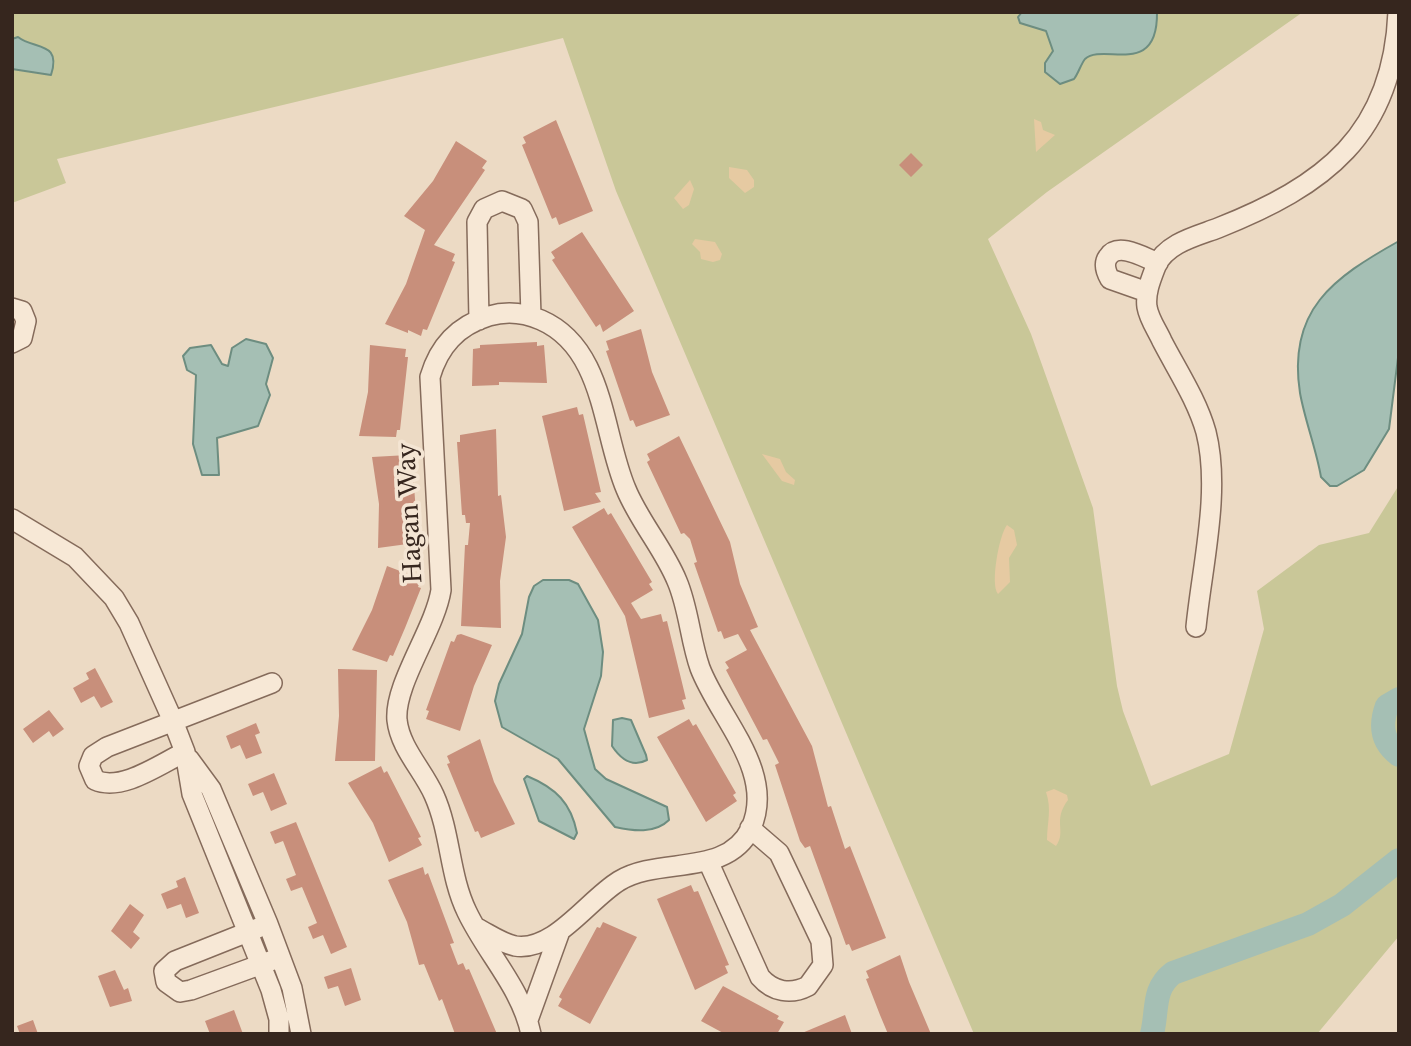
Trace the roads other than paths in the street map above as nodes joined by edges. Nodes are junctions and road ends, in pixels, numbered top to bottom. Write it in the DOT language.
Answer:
graph roads {
  1 [pos="1398,12"];
  2 [pos="1398,36"];
  3 [pos="1158,263"];
  4 [pos="1147,292"];
  5 [pos="12,308"];
  6 [pos="531,316"];
  7 [pos="479,320"];
  8 [pos="12,343"];
  9 [pos="12,519"];
  10 [pos="1196,627"];
  11 [pos="272,683"];
  12 [pos="173,721"];
  13 [pos="185,752"];
  14 [pos="751,828"];
  15 [pos="708,861"];
  16 [pos="268,924"];
  17 [pos="477,928"];
  18 [pos="246,932"];
  19 [pos="559,934"];
  20 [pos="281,958"];
  21 [pos="261,965"];
  22 [pos="530,1027"];
  23 [pos="279,1034"];
  24 [pos="301,1034"];
  1 -- 2 [label="street"];
  2 -- 3 [label="street"];
  3 -- 4 [label="street"];
  3 -- 4 [label="street"];
  4 -- 10 [label="street"];
  5 -- 8 [label="street"];
  6 -- 7 [label="street, Hagan Way"];
  6 -- 7 [label="street"];
  6 -- 14 [label="street"];
  7 -- 17 [label="street, Hagan Way"];
  9 -- 12 [label="street"];
  11 -- 12 [label="street"];
  12 -- 13 [label="street"];
  12 -- 13 [label="street"];
  13 -- 16 [label="street"];
  13 -- 18 [label="street"];
  14 -- 15 [label="street"];
  14 -- 15 [label="street"];
  15 -- 19 [label="street"];
  16 -- 18 [label="street"];
  16 -- 20 [label="street"];
  17 -- 19 [label="street"];
  17 -- 22 [label="street, Hagan Way"];
  18 -- 21 [label="street"];
  18 -- 21 [label="street"];
  19 -- 22 [label="street"];
  20 -- 21 [label="street"];
  20 -- 24 [label="street"];
  21 -- 23 [label="street"];
}
